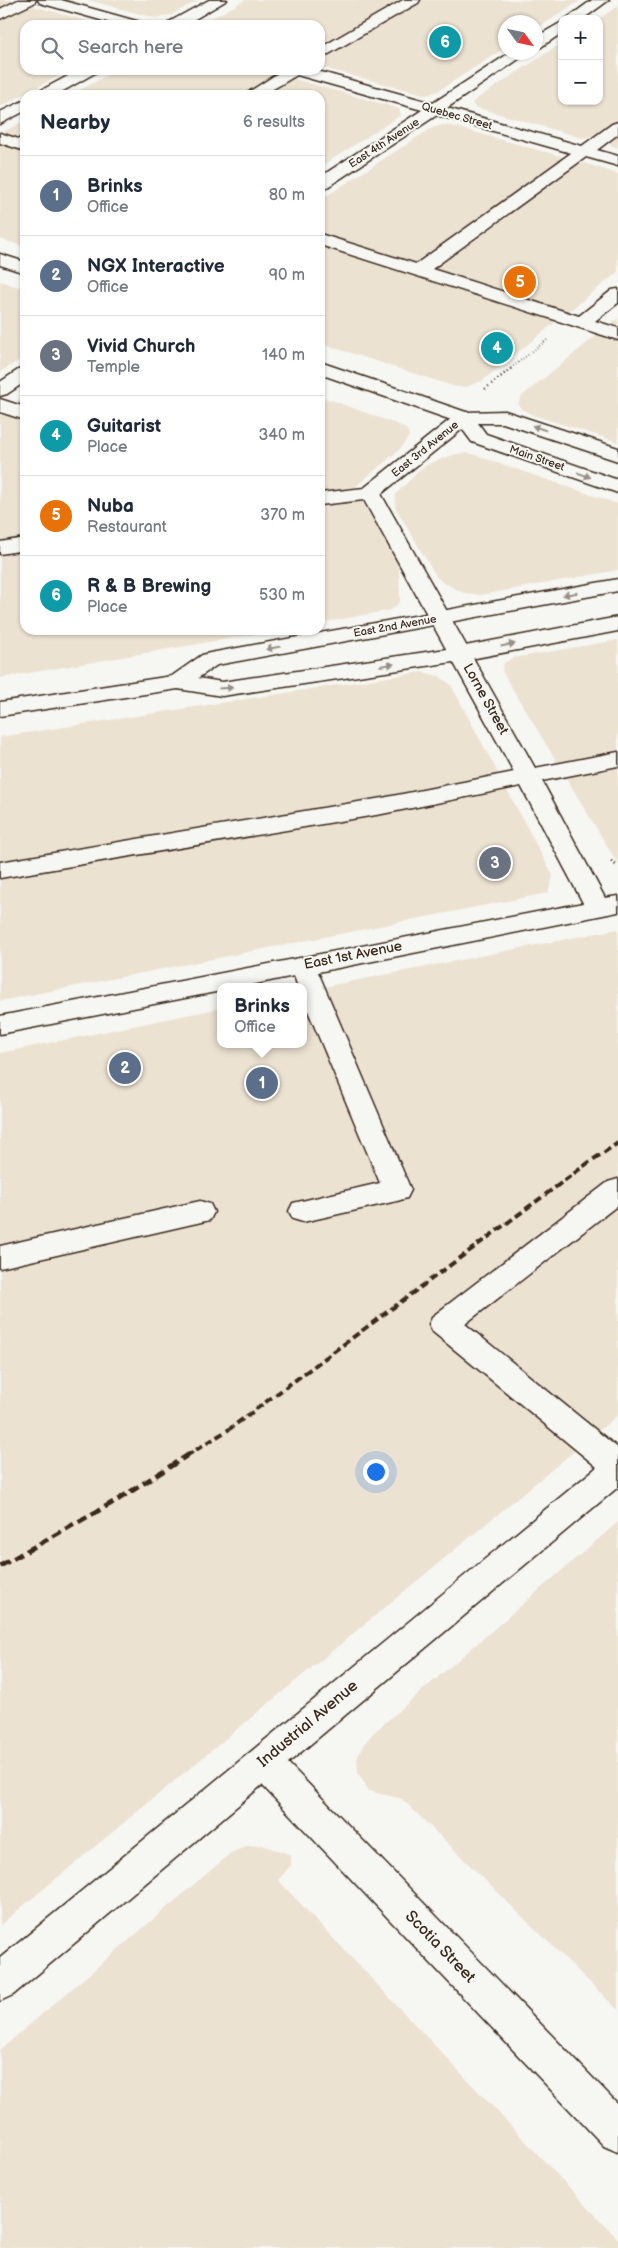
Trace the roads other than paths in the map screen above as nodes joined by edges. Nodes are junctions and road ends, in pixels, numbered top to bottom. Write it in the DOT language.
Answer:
graph roads {
  1 [pos="29,0"];
  2 [pos="45,0"];
  3 [pos="220,0"];
  4 [pos="413,0"];
  5 [pos="602,0"];
  6 [pos="0,15"];
  7 [pos="580,15"];
  8 [pos="117,20"];
  9 [pos="183,20"];
  10 [pos="558,29"];
  11 [pos="543,39"];
  12 [pos="325,51"];
  13 [pos="510,60"];
  14 [pos="81,75"];
  15 [pos="287,75"];
  16 [pos="314,75"];
  17 [pos="53,90"];
  18 [pos="261,90"];
  19 [pos="20,108"];
  20 [pos="435,109"];
  21 [pos="0,119"];
  22 [pos="618,127"];
  23 [pos="0,138"];
  24 [pos="20,144"];
  25 [pos="584,151"];
  26 [pos="618,161"];
  27 [pos="325,181"];
  28 [pos="325,241"];
  29 [pos="0,259"];
  30 [pos="20,266"];
  31 [pos="418,271"];
  32 [pos="618,294"];
  33 [pos="581,323"];
  34 [pos="618,334"];
  35 [pos="325,370"];
  36 [pos="20,377"];
  37 [pos="0,390"];
  38 [pos="0,405"];
  39 [pos="20,412"];
  40 [pos="464,418"];
  41 [pos="618,455"];
  42 [pos="618,487"];
  43 [pos="370,493"];
  44 [pos="325,498"];
  45 [pos="20,545"];
  46 [pos="0,548"];
  47 [pos="618,584"];
  48 [pos="439,617"];
  49 [pos="618,624"];
  50 [pos="460,654"];
  51 [pos="178,682"];
  52 [pos="0,709"];
  53 [pos="618,759"];
  54 [pos="529,776"];
  55 [pos="0,870"];
  56 [pos="608,906"];
  57 [pos="302,965"];
  58 [pos="0,1025"];
  59 [pos="618,1190"];
  60 [pos="303,1211"];
  61 [pos="200,1212"];
  62 [pos="0,1257"];
  63 [pos="618,1467"];
  64 [pos="263,1762"];
  65 [pos="0,1982"];
  66 [pos="618,2132"];
  1 -- 6 [label="street"];
  2 -- 8 [label="street"];
  3 -- 9 [label="street"];
  4 -- 12 [label="street"];
  5 -- 7 [label="street"];
  10 -- 11 [label="street"];
  13 -- 20 [label="street, East 4th Avenue"];
  14 -- 17 [label="street"];
  15 -- 18 [label="street"];
  16 -- 20 [label="street, Quebec Street"];
  19 -- 21 [label="street"];
  20 -- 25 [label="street, Quebec Street"];
  20 -- 27 [label="street, East 4th Avenue"];
  22 -- 25 [label="street"];
  23 -- 24 [label="street"];
  25 -- 26 [label="street, Quebec Street"];
  25 -- 31 [label="street"];
  28 -- 31 [label="street"];
  29 -- 30 [label="street"];
  31 -- 33 [label="street"];
  32 -- 33 [label="street"];
  33 -- 34 [label="street"];
  35 -- 40 [label="street"];
  36 -- 37 [label="street"];
  38 -- 39 [label="street"];
  41 -- 40 [label="street, one-way"];
  40 -- 42 [label="street, Main Street, one-way"];
  40 -- 43 [label="street, East 3rd Avenue"];
  43 -- 44 [label="street"];
  43 -- 48 [label="street, Lorne Street"];
  45 -- 46 [label="street"];
  47 -- 48 [label="street, East 2nd Avenue, one-way"];
  48 -- 50 [label="street, Lorne Street"];
  48 -- 51 [label="street, East 2nd Avenue, one-way"];
  50 -- 49 [label="street, East 2nd Avenue, one-way"];
  51 -- 50 [label="street, East 2nd Avenue, one-way"];
  50 -- 54 [label="street, Lorne Street"];
  51 -- 52 [label="street, East 2nd Avenue"];
  53 -- 54 [label="street"];
  54 -- 55 [label="street"];
  54 -- 56 [label="street, Lorne Street"];
  56 -- 57 [label="street, East 1st Avenue"];
  57 -- 58 [label="street, East 1st Avenue"];
  57 -- 60 [label="street"];
  59 -- 63 [label="street"];
  61 -- 62 [label="street"];
  63 -- 64 [label="street, Industrial Avenue"];
  64 -- 65 [label="street, Industrial Avenue"];
  64 -- 66 [label="street, Scotia Street"];
}
